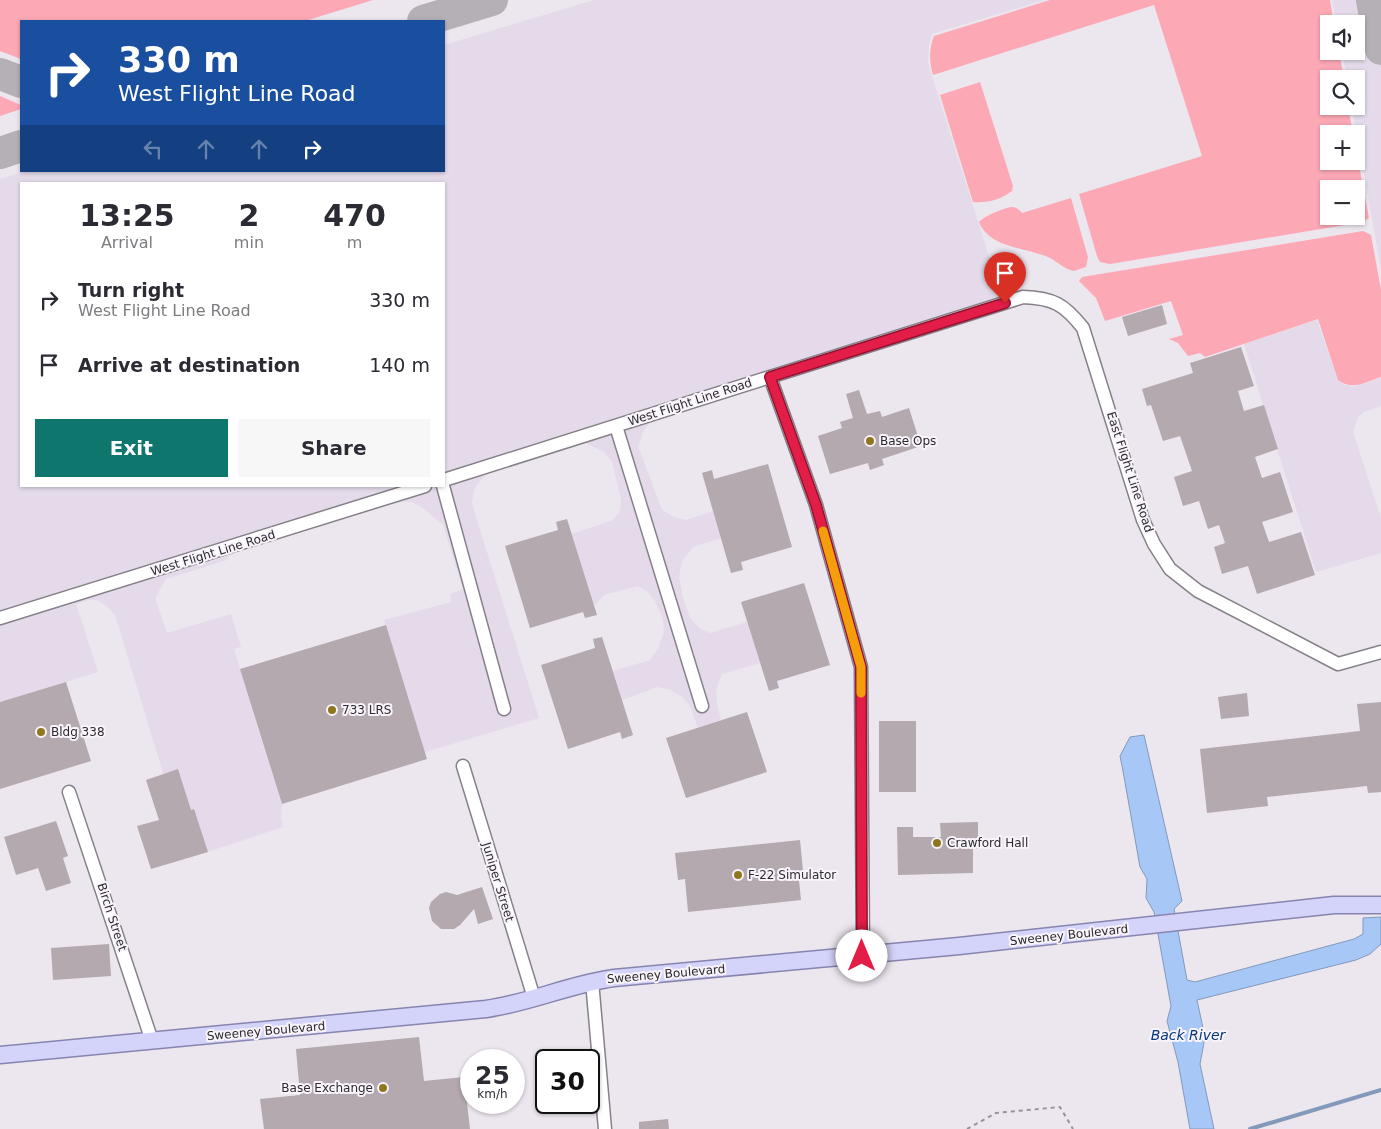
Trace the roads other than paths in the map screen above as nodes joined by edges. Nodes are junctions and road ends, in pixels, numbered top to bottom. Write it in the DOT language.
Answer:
graph roads {
  1 [pos="1022,297"];
  2 [pos="770,377"];
  3 [pos="616,426"];
  4 [pos="445,480"];
  5 [pos="422,487"];
  6 [pos="443,487"];
  7 [pos="0,618"];
  8 [pos="1381,652"];
  9 [pos="702,706"];
  10 [pos="504,708"];
  11 [pos="463,766"];
  12 [pos="69,792"];
  13 [pos="1381,894"];
  14 [pos="1381,904"];
  15 [pos="1334,905"];
  16 [pos="862,956"];
  17 [pos="592,981"];
  18 [pos="534,998"];
  19 [pos="152,1041"];
  20 [pos="0,1056"];
  21 [pos="605,1129"];
  1 -- 2 [label="street, West Flight Line Road"];
  1 -- 8 [label="street, East Flight Line Road"];
  2 -- 3 [label="street, West Flight Line Road"];
  2 -- 16 [label="street"];
  3 -- 4 [label="street, West Flight Line Road"];
  3 -- 9 [label="street"];
  5 -- 7 [label="street, West Flight Line Road"];
  6 -- 10 [label="street"];
  11 -- 18 [label="street, Juniper Street"];
  12 -- 19 [label="street, Birch Street"];
  13 -- 15 [label="main road, Sweeney Boulevard"];
  14 -- 15 [label="main road, Sweeney Boulevard"];
  15 -- 16 [label="main road, Sweeney Boulevard"];
  16 -- 17 [label="main road, Sweeney Boulevard"];
  17 -- 18 [label="main road, Sweeney Boulevard"];
  17 -- 21 [label="street"];
  18 -- 19 [label="main road, Sweeney Boulevard"];
  19 -- 20 [label="main road, Sweeney Boulevard"];
}
